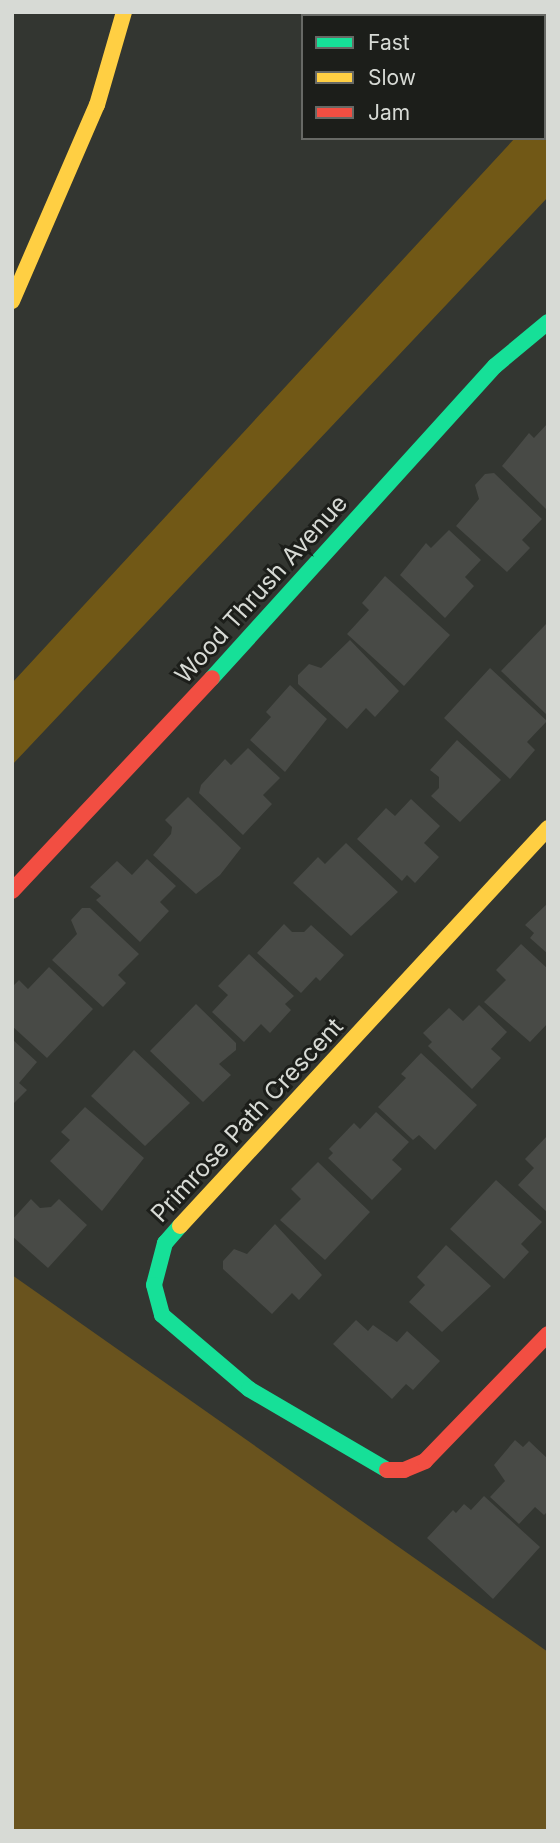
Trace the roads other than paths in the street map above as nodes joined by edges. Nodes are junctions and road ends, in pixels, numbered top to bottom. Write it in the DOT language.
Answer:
graph roads {
  1 [pos="124,12"];
  2 [pos="12,301"];
  3 [pos="548,322"];
  4 [pos="548,828"];
  5 [pos="12,891"];
  6 [pos="548,1334"];
  1 -- 2 [label="street"];
  3 -- 5 [label="street, Wood Thrush Avenue"];
  4 -- 6 [label="street, Primrose Path Crescent"];
}
